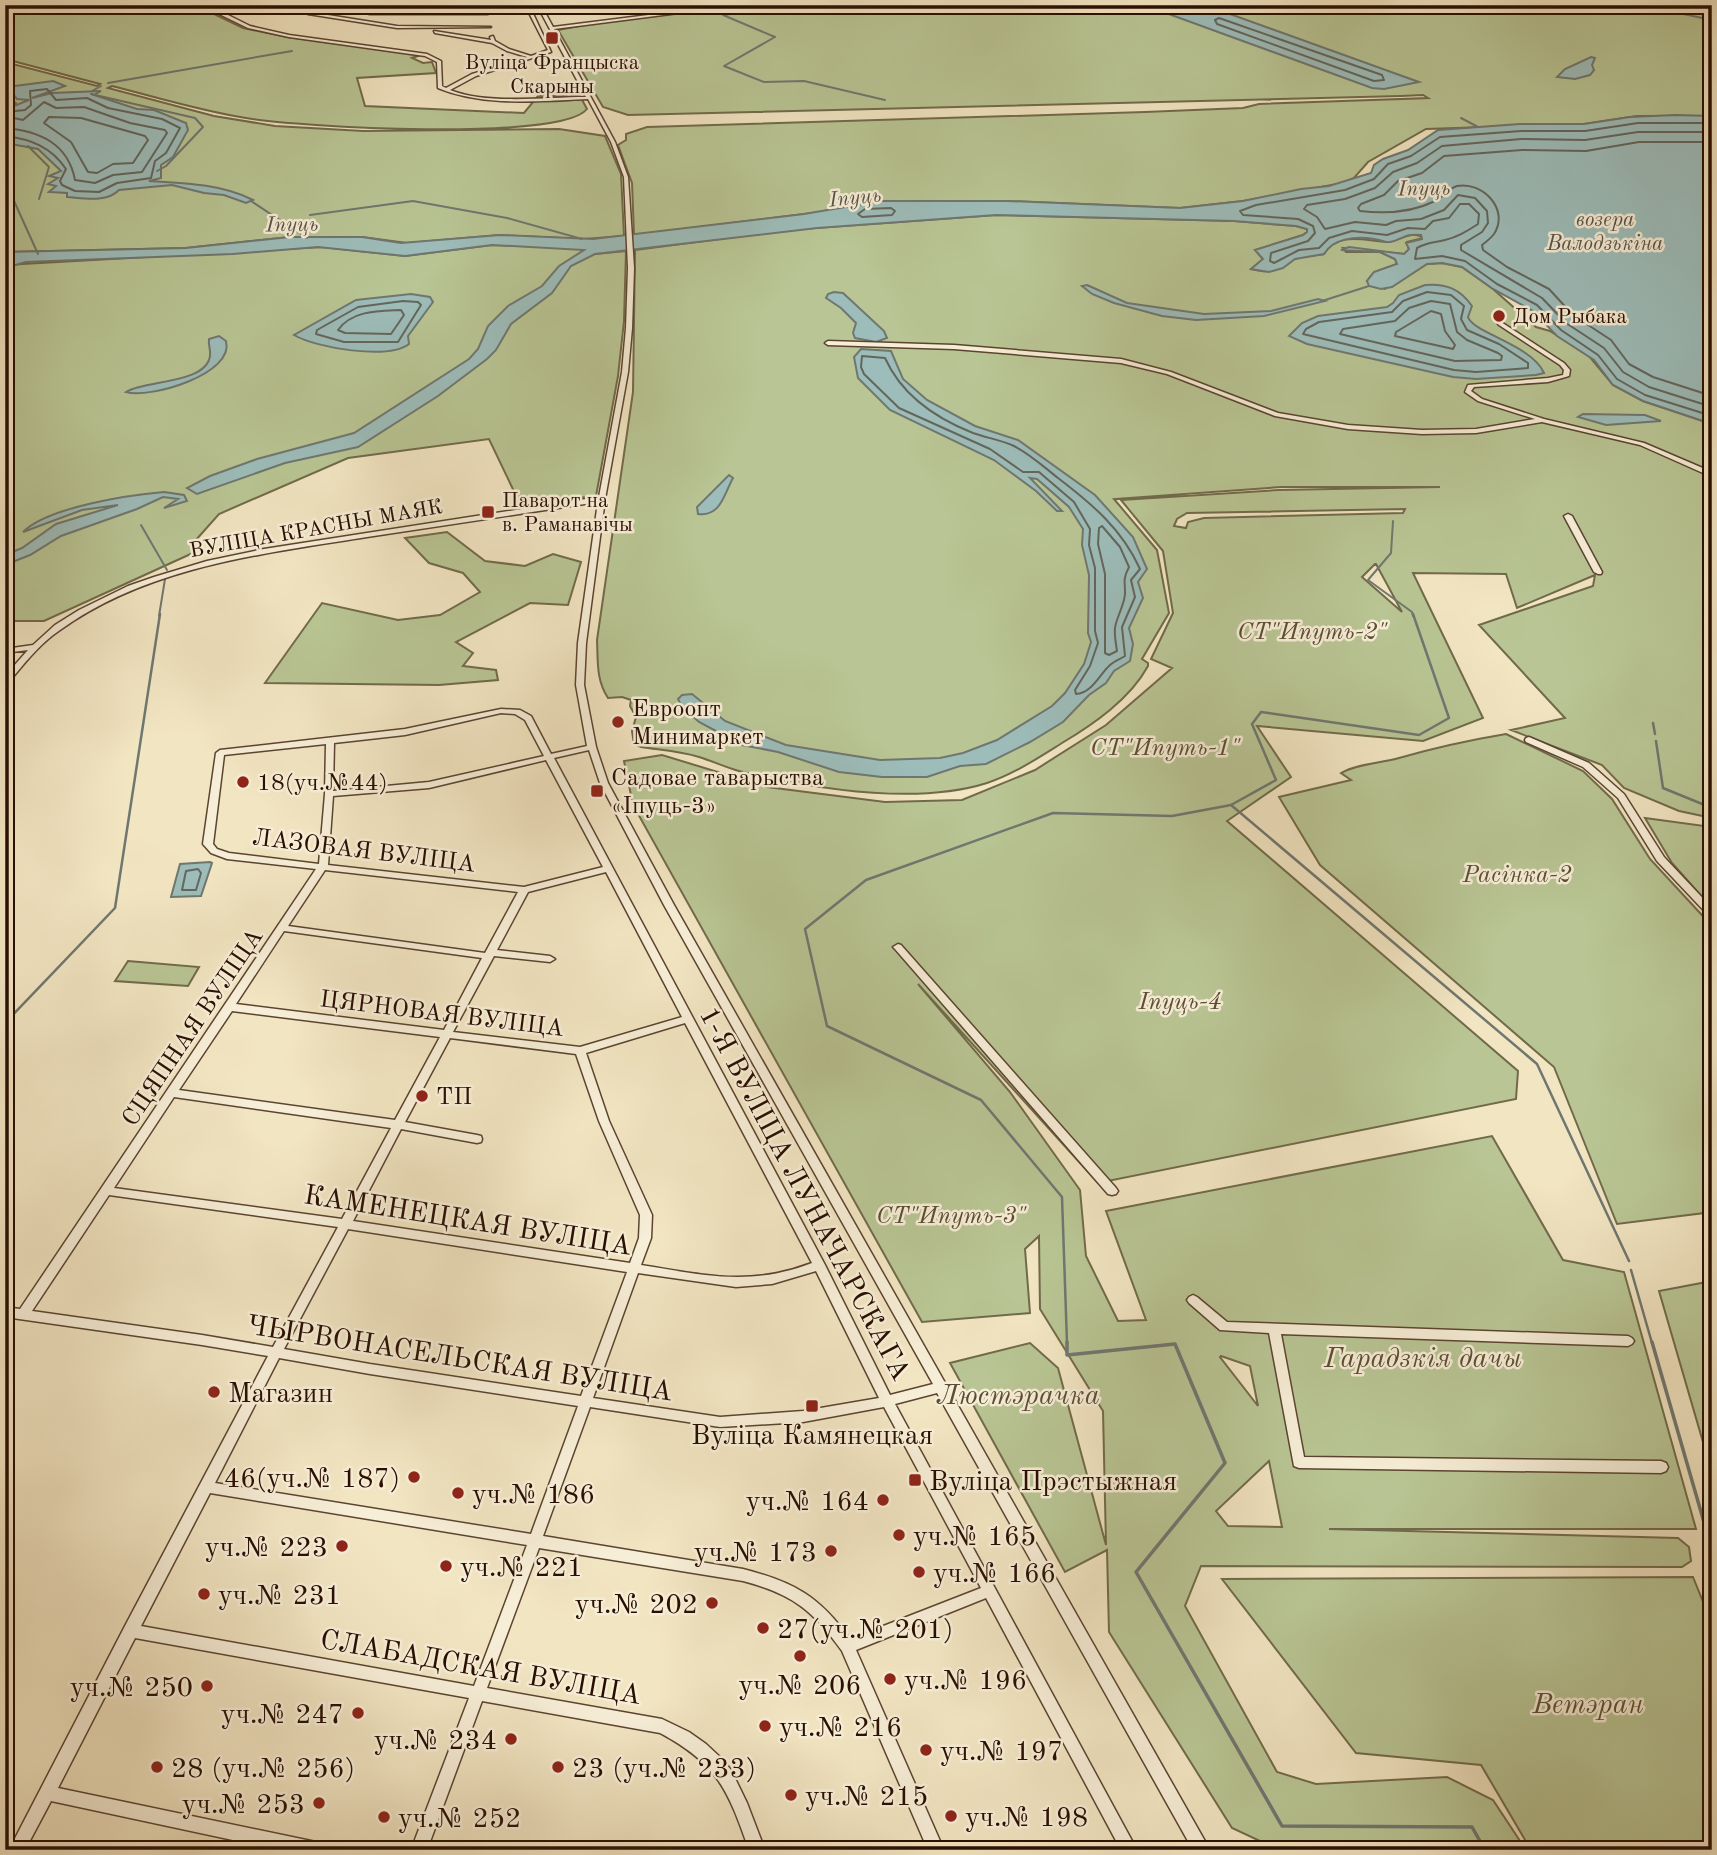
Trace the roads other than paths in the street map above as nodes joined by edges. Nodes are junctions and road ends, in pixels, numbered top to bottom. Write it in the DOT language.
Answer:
graph roads {
  1 [pos="212,5"];
  2 [pos="486,5"];
  3 [pos="527,5"];
  4 [pos="539,5"];
  5 [pos="739,5"];
  6 [pos="357,7"];
  7 [pos="309,13"];
  8 [pos="486,14"];
  9 [pos="411,27"];
  10 [pos="489,27"];
  11 [pos="552,28"];
  12 [pos="493,41"];
  13 [pos="530,56"];
  14 [pos="446,90"];
  15 [pos="587,98"];
  16 [pos="1501,324"];
  17 [pos="828,343"];
  18 [pos="1542,419"];
  19 [pos="1712,475"];
  20 [pos="602,499"];
  21 [pos="1568,516"];
  22 [pos="1598,572"];
  23 [pos="35,647"];
  24 [pos="5,651"];
  25 [pos="5,681"];
  26 [pos="330,740"];
  27 [pos="1529,740"];
  28 [pos="592,747"];
  29 [pos="551,757"];
  30 [pos="329,794"];
  31 [pos="323,866"];
  32 [pos="608,869"];
  33 [pos="524,890"];
  34 [pos="1712,914"];
  35 [pos="284,928"];
  36 [pos="898,947"];
  37 [pos="489,954"];
  38 [pos="550,959"];
  39 [pos="230,1007"];
  40 [pos="688,1019"];
  41 [pos="445,1035"];
  42 [pos="580,1051"];
  43 [pos="173,1093"];
  44 [pos="400,1125"];
  45 [pos="477,1139"];
  46 [pos="107,1191"];
  47 [pos="1112,1191"];
  48 [pos="345,1224"];
  49 [pos="819,1265"];
  50 [pos="634,1268"];
  51 [pos="1193,1300"];
  52 [pos="5,1312"];
  53 [pos="23,1315"];
  54 [pos="1274,1329"];
  55 [pos="1628,1341"];
  56 [pos="276,1353"];
  57 [pos="940,1387"];
  58 [pos="584,1403"];
  59 [pos="888,1403"];
  60 [pos="1661,1467"];
  61 [pos="206,1487"];
  62 [pos="536,1541"];
  63 [pos="989,1591"];
  64 [pos="130,1631"];
  65 [pos="847,1647"];
  66 [pos="478,1691"];
  67 [pos="48,1793"];
  68 [pos="17,1850"];
  69 [pos="316,1850"];
  70 [pos="419,1850"];
  71 [pos="757,1850"];
  72 [pos="936,1850"];
  73 [pos="1129,1850"];
  74 [pos="1202,1850"];
  1 -- 14 [label="street"];
  2 -- 8 [label="street"];
  3 -- 13 [label="street"];
  4 -- 11 [label="street"];
  5 -- 11 [label="street"];
  6 -- 8 [label="street"];
  7 -- 9 [label="street"];
  8 -- 10 [label="street"];
  9 -- 10 [label="street"];
  9 -- 12 [label="street"];
  10 -- 12 [label="street"];
  11 -- 15 [label="street"];
  12 -- 13 [label="street"];
  13 -- 14 [label="street"];
  14 -- 15 [label="street"];
  15 -- 20 [label="street"];
  16 -- 18 [label="street"];
  17 -- 18 [label="street"];
  18 -- 19 [label="street"];
  20 -- 23 [label="street, ВУЛІЦА КРАСНЫ МАЯК"];
  20 -- 28 [label="street"];
  21 -- 22 [label="street"];
  23 -- 24 [label="street"];
  23 -- 25 [label="street, ВУЛІЦА КРАСНЫ МАЯК"];
  26 -- 29 [label="street, 1-Я ВУЛІЦА ЛУНАЧАРСКАГА"];
  26 -- 30 [label="street, СЦЯПНАЯ ВУЛІЦА"];
  26 -- 31 [label="street, ЛАЗОВАЯ ВУЛІЦА"];
  27 -- 34 [label="street"];
  28 -- 29 [label="street"];
  28 -- 57 [label="street"];
  29 -- 30 [label="street"];
  29 -- 32 [label="street, 1-Я ВУЛІЦА ЛУНАЧАРСКАГА"];
  30 -- 31 [label="street, СЦЯПНАЯ ВУЛІЦА"];
  31 -- 33 [label="street, ЛАЗОВАЯ ВУЛІЦА"];
  31 -- 35 [label="street, СЦЯПНАЯ ВУЛІЦА"];
  32 -- 33 [label="street, ЛАЗОВАЯ ВУЛІЦА"];
  32 -- 40 [label="street, 1-Я ВУЛІЦА ЛУНАЧАРСКАГА"];
  33 -- 37 [label="street"];
  35 -- 37 [label="street"];
  35 -- 39 [label="street, СЦЯПНАЯ ВУЛІЦА"];
  36 -- 47 [label="street"];
  37 -- 38 [label="street"];
  37 -- 41 [label="street"];
  39 -- 41 [label="street, ЦЯРНОВАЯ ВУЛІЦА"];
  39 -- 43 [label="street, СЦЯПНАЯ ВУЛІЦА"];
  40 -- 42 [label="street, ЦЯРНОВАЯ ВУЛІЦА"];
  40 -- 49 [label="street, 1-Я ВУЛІЦА ЛУНАЧАРСКАГА"];
  41 -- 42 [label="street, ЦЯРНОВАЯ ВУЛІЦА"];
  41 -- 44 [label="street"];
  42 -- 50 [label="street"];
  43 -- 44 [label="street"];
  43 -- 46 [label="street, СЦЯПНАЯ ВУЛІЦА"];
  44 -- 45 [label="street"];
  44 -- 48 [label="street"];
  46 -- 48 [label="street, КАМЕНЕЦКАЯ ВУЛІЦА"];
  46 -- 53 [label="street, СЦЯПНАЯ ВУЛІЦА"];
  48 -- 50 [label="street, КАМЕНЕЦКАЯ ВУЛІЦА"];
  48 -- 56 [label="street"];
  49 -- 50 [label="street, КАМЕНЕЦКАЯ ВУЛІЦА"];
  49 -- 59 [label="street, 1-Я ВУЛІЦА ЛУНАЧАРСКАГА"];
  50 -- 58 [label="street"];
  51 -- 54 [label="street"];
  52 -- 53 [label="street, ЧЫРВОНАСЕЛЬСКАЯ ВУЛІЦА"];
  53 -- 56 [label="street, ЧЫРВОНАСЕЛЬСКАЯ ВУЛІЦА"];
  54 -- 55 [label="street"];
  54 -- 60 [label="street"];
  56 -- 58 [label="street, ЧЫРВОНАСЕЛЬСКАЯ ВУЛІЦА"];
  56 -- 61 [label="street"];
  57 -- 59 [label="street, ЧЫРВОНАСЕЛЬСКАЯ ВУЛІЦА"];
  57 -- 74 [label="street"];
  58 -- 59 [label="street, ЧЫРВОНАСЕЛЬСКАЯ ВУЛІЦА"];
  58 -- 62 [label="street"];
  59 -- 63 [label="street, 1-Я ВУЛІЦА ЛУНАЧАРСКАГА"];
  61 -- 62 [label="street"];
  61 -- 64 [label="street"];
  62 -- 65 [label="street"];
  62 -- 66 [label="street"];
  63 -- 65 [label="street"];
  63 -- 73 [label="street, 1-Я ВУЛІЦА ЛУНАЧАРСКАГА"];
  64 -- 66 [label="street, СЛАБАДСКАЯ ВУЛІЦА"];
  64 -- 67 [label="street"];
  65 -- 72 [label="street"];
  66 -- 70 [label="street"];
  66 -- 71 [label="street, СЛАБАДСКАЯ ВУЛІЦА"];
  67 -- 68 [label="street"];
  67 -- 69 [label="street"];
}
